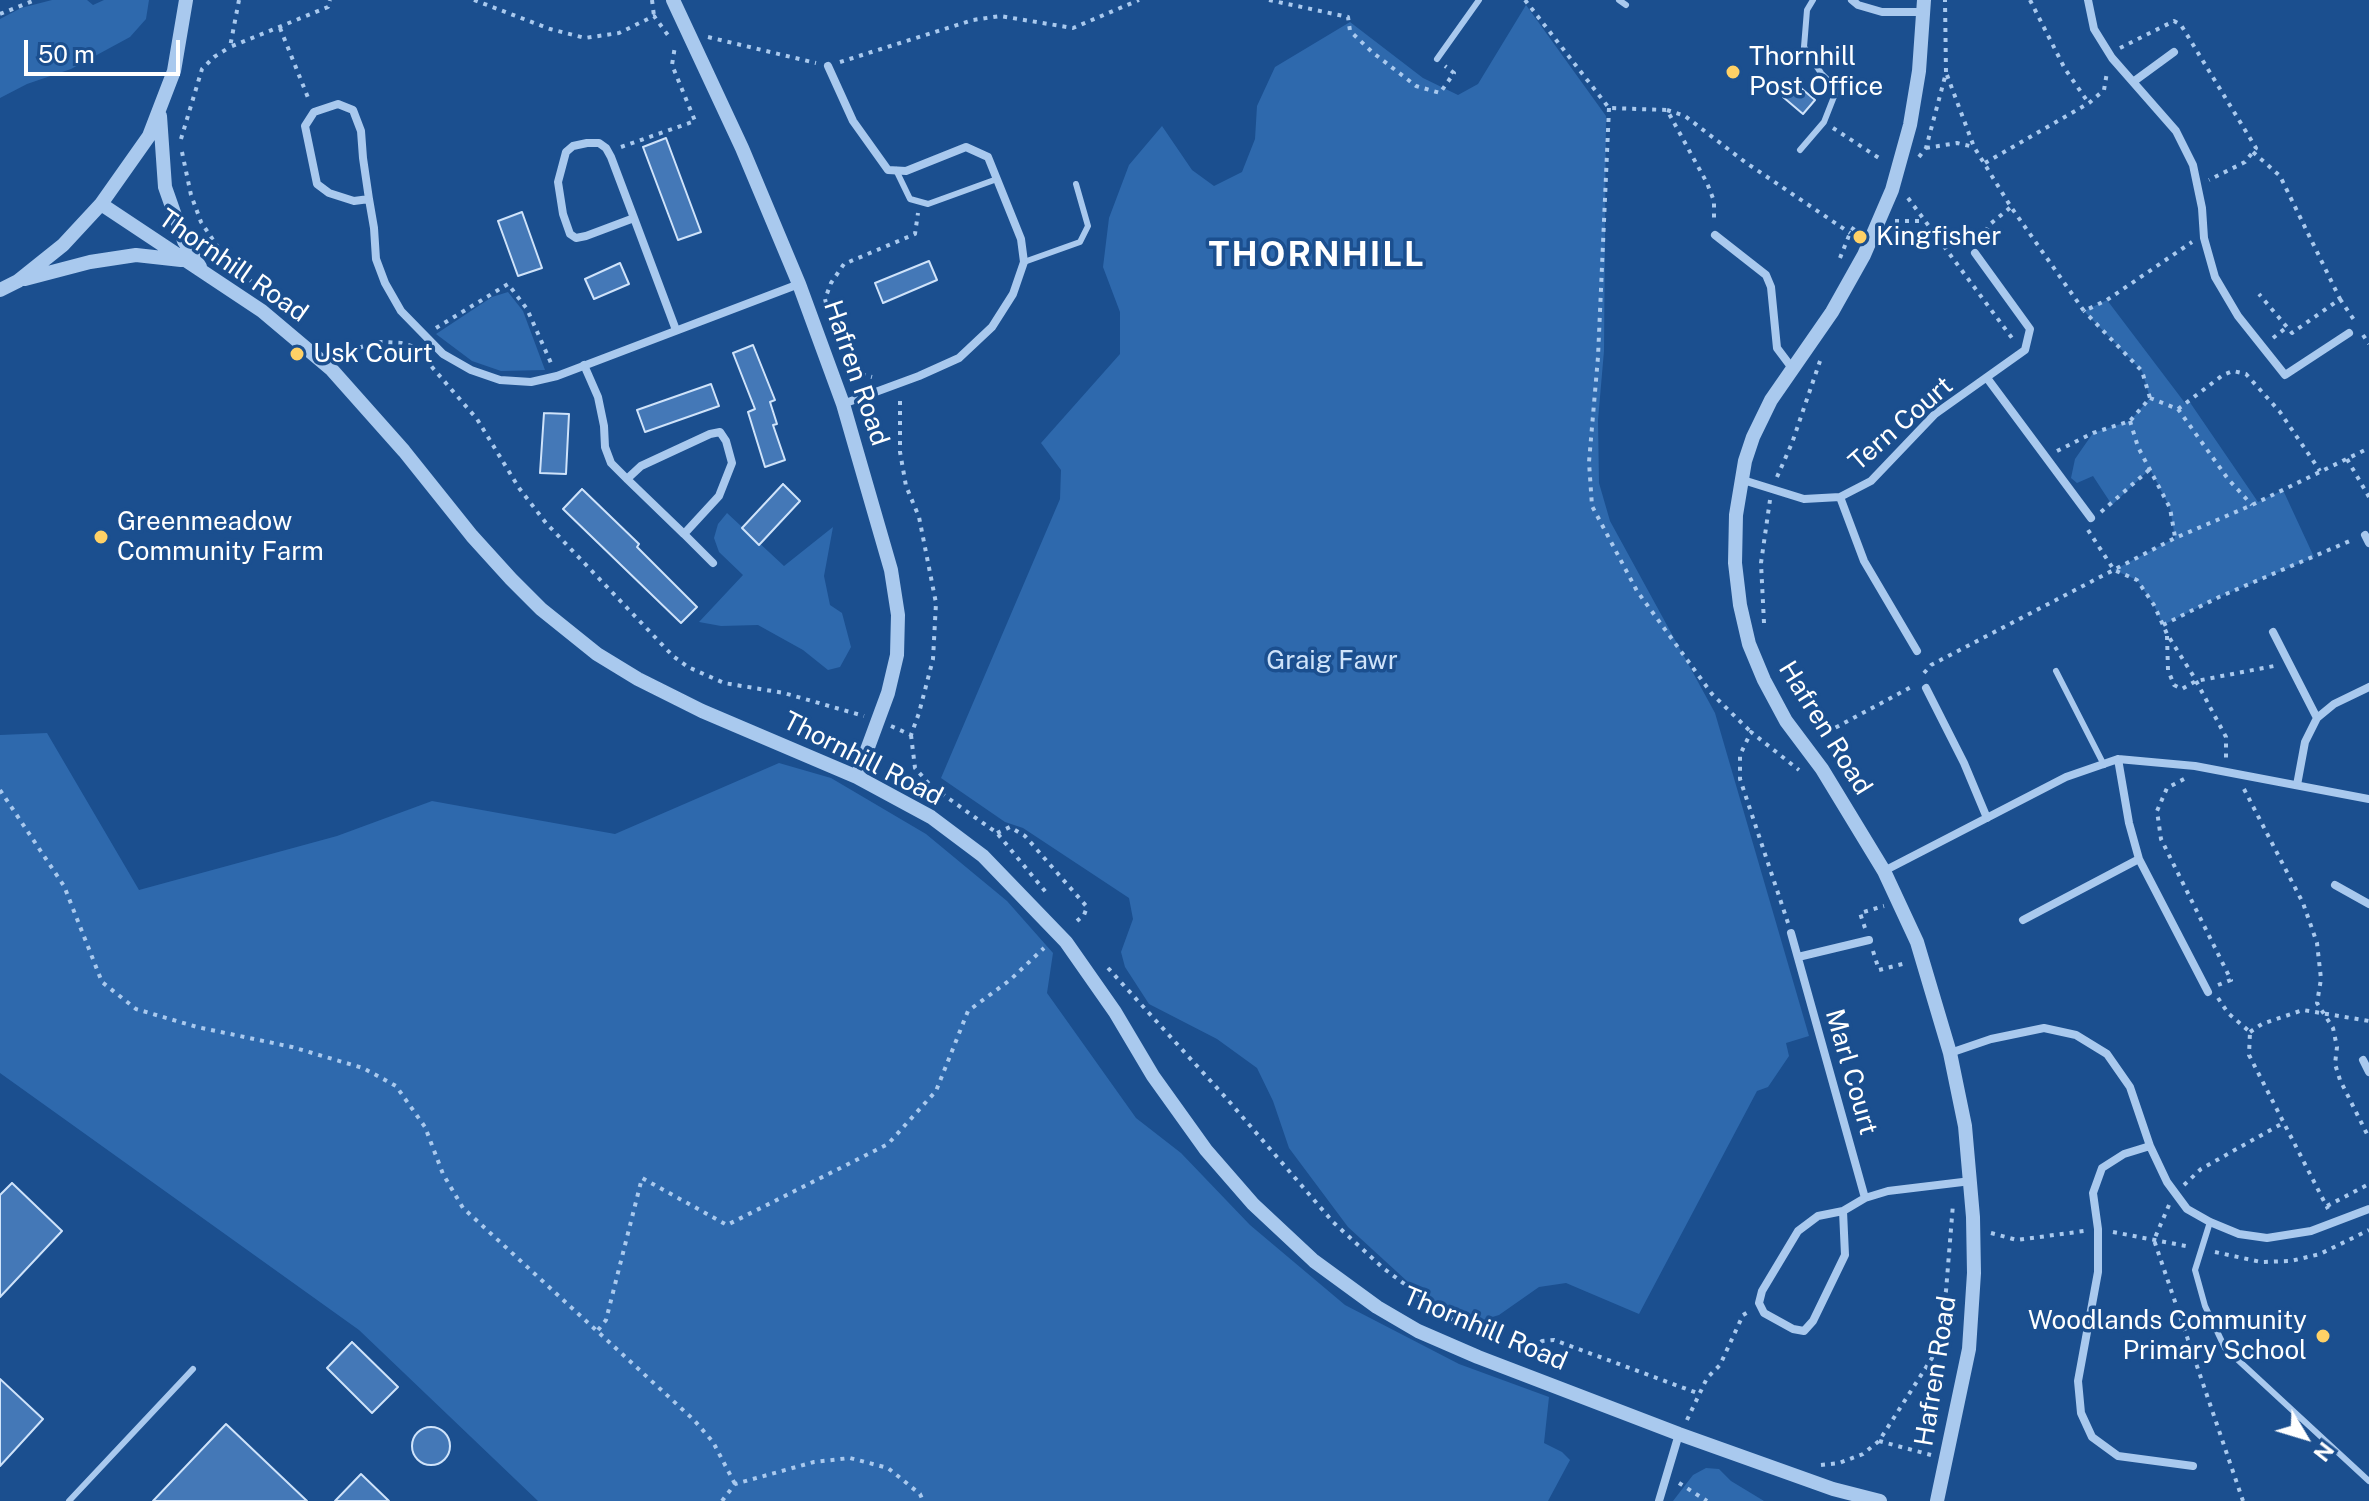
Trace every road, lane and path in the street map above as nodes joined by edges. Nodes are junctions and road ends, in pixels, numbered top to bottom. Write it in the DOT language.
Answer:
graph roads {
  1 [pos="35,0"];
  2 [pos="186,0"];
  3 [pos="239,0"];
  4 [pos="330,0"];
  5 [pos="474,0"];
  6 [pos="652,0"];
  7 [pos="673,0"];
  8 [pos="1139,0"];
  9 [pos="1269,0"];
  10 [pos="1479,0"];
  11 [pos="1525,0"];
  12 [pos="1619,0"];
  13 [pos="1813,0"];
  14 [pos="1852,0"];
  15 [pos="1945,0"];
  16 [pos="2030,0"];
  17 [pos="2088,0"];
  18 [pos="1626,5"];
  19 [pos="1924,6"];
  20 [pos="0,14"];
  21 [pos="654,16"];
  22 [pos="280,28"];
  23 [pos="690,39"];
  24 [pos="675,46"];
  25 [pos="230,47"];
  26 [pos="2174,52"];
  27 [pos="1437,59"];
  28 [pos="828,66"];
  29 [pos="1946,73"];
  30 [pos="2133,82"];
  31 [pos="2089,103"];
  32 [pos="1609,108"];
  33 [pos="1667,110"];
  34 [pos="160,111"];
  35 [pos="314,112"];
  36 [pos="1824,122"];
  37 [pos="1974,147"];
  38 [pos="1926,148"];
  39 [pos="1800,150"];
  40 [pos="608,152"];
  41 [pos="2253,152"];
  42 [pos="1886,163"];
  43 [pos="1911,167"];
  44 [pos="896,170"];
  45 [pos="997,179"];
  46 [pos="1076,184"];
  47 [pos="369,199"];
  48 [pos="101,204"];
  49 [pos="2011,207"];
  50 [pos="634,218"];
  51 [pos="1859,221"];
  52 [pos="1925,221"];
  53 [pos="1850,233"];
  54 [pos="1715,235"];
  55 [pos="2204,238"];
  56 [pos="1975,253"];
  57 [pos="1840,259"];
  58 [pos="186,260"];
  59 [pos="1024,262"];
  60 [pos="1957,265"];
  61 [pos="202,271"];
  62 [pos="18,281"];
  63 [pos="253,282"];
  64 [pos="799,284"];
  65 [pos="0,290"];
  66 [pos="2259,294"];
  67 [pos="2084,311"];
  68 [pos="676,330"];
  69 [pos="2349,333"];
  70 [pos="334,347"];
  71 [pos="415,347"];
  72 [pos="1825,348"];
  73 [pos="2009,361"];
  74 [pos="584,365"];
  75 [pos="1792,368"];
  76 [pos="1987,378"];
  77 [pos="2150,398"];
  78 [pos="843,404"];
  79 [pos="2178,409"];
  80 [pos="2130,421"];
  81 [pos="2369,448"];
  82 [pos="2044,457"];
  83 [pos="2347,459"];
  84 [pos="2150,469"];
  85 [pos="2320,471"];
  86 [pos="627,479"];
  87 [pos="1743,480"];
  88 [pos="1772,490"];
  89 [pos="1840,497"];
  90 [pos="2369,497"];
  91 [pos="2252,505"];
  92 [pos="2091,518"];
  93 [pos="684,534"];
  94 [pos="2175,538"];
  95 [pos="2367,539"];
  96 [pos="713,563"];
  97 [pos="2114,570"];
  98 [pos="2163,625"];
  99 [pos="1765,631"];
  100 [pos="2273,632"];
  101 [pos="2167,634"];
  102 [pos="1917,651"];
  103 [pos="2288,662"];
  104 [pos="2056,671"];
  105 [pos="1926,672"];
  106 [pos="2196,681"];
  107 [pos="2369,687"];
  108 [pos="1926,688"];
  109 [pos="2317,718"];
  110 [pos="1751,732"];
  111 [pos="911,735"];
  112 [pos="1815,738"];
  113 [pos="2118,759"];
  114 [pos="2104,765"];
  115 [pos="2225,772"];
  116 [pos="2243,775"];
  117 [pos="857,777"];
  118 [pos="2186,778"];
  119 [pos="1808,780"];
  120 [pos="2297,785"];
  121 [pos="0,790"];
  122 [pos="2369,799"];
  123 [pos="1987,818"];
  124 [pos="997,833"];
  125 [pos="2139,859"];
  126 [pos="1884,871"];
  127 [pos="2335,885"];
  128 [pos="1877,893"];
  129 [pos="1053,902"];
  130 [pos="2369,904"];
  131 [pos="2023,920"];
  132 [pos="1077,921"];
  133 [pos="1791,933"];
  134 [pos="1869,940"];
  135 [pos="1044,948"];
  136 [pos="1798,957"];
  137 [pos="1108,968"];
  138 [pos="1911,976"];
  139 [pos="2208,992"];
  140 [pos="2324,1012"];
  141 [pos="2369,1021"];
  142 [pos="2250,1032"];
  143 [pos="1950,1053"];
  144 [pos="2363,1060"];
  145 [pos="2369,1072"];
  146 [pos="2369,1138"];
  147 [pos="2150,1146"];
  148 [pos="1971,1181"];
  149 [pos="1954,1183"];
  150 [pos="2369,1184"];
  151 [pos="1865,1198"];
  152 [pos="2327,1206"];
  153 [pos="2369,1209"];
  154 [pos="1843,1211"];
  155 [pos="2210,1222"];
  156 [pos="2335,1222"];
  157 [pos="2098,1229"];
  158 [pos="2369,1230"];
  159 [pos="1991,1233"];
  160 [pos="2344,1241"];
  161 [pos="2202,1249"];
  162 [pos="1759,1303"];
  163 [pos="598,1330"];
  164 [pos="1481,1339"];
  165 [pos="1519,1354"];
  166 [pos="193,1369"];
  167 [pos="1700,1394"];
  168 [pos="1687,1420"];
  169 [pos="1679,1434"];
  170 [pos="1879,1441"];
  171 [pos="1947,1459"];
  172 [pos="1820,1466"];
  173 [pos="2193,1466"];
  174 [pos="1667,1476"];
  175 [pos="2369,1481"];
  176 [pos="735,1484"];
  177 [pos="69,1501"];
  178 [pos="722,1501"];
  179 [pos="923,1501"];
  180 [pos="1659,1501"];
  181 [pos="1707,1501"];
  182 [pos="1880,1501"];
  183 [pos="1937,1501"];
  1 -- 20 [label="path"];
  2 -- 34 [label="street"];
  3 -- 25 [label="path"];
  4 -- 22 [label="path"];
  5 -- 21 [label="path"];
  6 -- 21 [label="path"];
  7 -- 23 [label="street, Hafren Road"];
  8 -- 28 [label="path"];
  9 -- 27 [label="path"];
  10 -- 27 [label="lane"];
  11 -- 32 [label="path"];
  12 -- 18 [label="lane"];
  13 -- 36 [label="lane"];
  14 -- 19 [label="street"];
  15 -- 29 [label="path"];
  16 -- 31 [label="path"];
  17 -- 30 [label="street"];
  19 -- 75 [label="street, Hafren Road"];
  21 -- 24 [label="path"];
  22 -- 25 [label="path"];
  22 -- 35 [label="path"];
  23 -- 24 [label="path"];
  23 -- 28 [label="path"];
  23 -- 64 [label="street, Hafren Road"];
  24 -- 40 [label="path"];
  25 -- 63 [label="path"];
  26 -- 30 [label="street"];
  28 -- 44 [label="street"];
  29 -- 37 [label="path"];
  29 -- 38 [label="path"];
  30 -- 55 [label="street"];
  32 -- 33 [label="path"];
  32 -- 110 [label="path"];
  33 -- 53 [label="path"];
  33 -- 54 [label="path"];
  34 -- 48 [label="street"];
  34 -- 61 [label="street"];
  35 -- 47 [label="street"];
  35 -- 47 [label="street"];
  36 -- 39 [label="lane"];
  36 -- 42 [label="path"];
  37 -- 38 [label="path"];
  37 -- 49 [label="path"];
  38 -- 43 [label="path"];
  40 -- 50 [label="street"];
  40 -- 50 [label="street"];
  41 -- 66 [label="path"];
  44 -- 45 [label="street"];
  44 -- 45 [label="lane"];
  45 -- 59 [label="street"];
  46 -- 59 [label="lane"];
  47 -- 74 [label="street"];
  48 -- 58 [label="street, Thornhill Road"];
  48 -- 62 [label="street"];
  49 -- 56 [label="path"];
  49 -- 67 [label="path"];
  50 -- 68 [label="street"];
  51 -- 53 [label="path"];
  52 -- 52 [label="path"];
  52 -- 60 [label="path"];
  53 -- 57 [label="path"];
  54 -- 75 [label="street"];
  55 -- 67 [label="path"];
  55 -- 69 [label="street"];
  56 -- 60 [label="path"];
  56 -- 73 [label="street, Tern Court"];
  58 -- 61 [label="street, Thornhill Road"];
  58 -- 62 [label="street"];
  59 -- 78 [label="street"];
  60 -- 73 [label="path"];
  61 -- 117 [label="street, Thornhill Road"];
  62 -- 65 [label="street"];
  64 -- 68 [label="street"];
  64 -- 78 [label="street, Hafren Road"];
  67 -- 77 [label="path"];
  68 -- 74 [label="street"];
  70 -- 71 [label="path"];
  72 -- 88 [label="path"];
  73 -- 76 [label="street, Tern Court"];
  74 -- 86 [label="street"];
  75 -- 87 [label="street, Hafren Road"];
  76 -- 82 [label="street, Tern Court"];
  76 -- 89 [label="street, Tern Court"];
  77 -- 79 [label="path"];
  77 -- 80 [label="path"];
  78 -- 117 [label="street, Hafren Road"];
  79 -- 85 [label="path"];
  79 -- 91 [label="path"];
  80 -- 82 [label="path"];
  80 -- 84 [label="path"];
  81 -- 83 [label="path"];
  82 -- 92 [label="street, Tern Court"];
  83 -- 85 [label="path"];
  83 -- 90 [label="path"];
  84 -- 92 [label="path"];
  84 -- 94 [label="path"];
  85 -- 91 [label="path"];
  86 -- 93 [label="street"];
  86 -- 93 [label="street"];
  87 -- 88 [label="street, Tern Court"];
  87 -- 126 [label="street, Hafren Road"];
  88 -- 89 [label="street, Tern Court"];
  88 -- 99 [label="path"];
  89 -- 102 [label="street, Tern Court"];
  91 -- 94 [label="path"];
  92 -- 97 [label="path"];
  93 -- 96 [label="street"];
  94 -- 97 [label="path"];
  95 -- 98 [label="path"];
  97 -- 98 [label="path"];
  97 -- 105 [label="path"];
  98 -- 101 [label="path"];
  100 -- 103 [label="street"];
  101 -- 106 [label="path"];
  101 -- 106 [label="path"];
  102 -- 105 [label="path"];
  103 -- 106 [label="path"];
  103 -- 109 [label="street"];
  104 -- 114 [label="lane"];
  105 -- 108 [label="path"];
  105 -- 112 [label="path"];
  106 -- 115 [label="path"];
  107 -- 109 [label="street"];
  108 -- 123 [label="street"];
  109 -- 120 [label="street"];
  110 -- 119 [label="path"];
  110 -- 133 [label="path"];
  111 -- 124 [label="path"];
  113 -- 114 [label="street"];
  113 -- 115 [label="street"];
  113 -- 125 [label="street"];
  114 -- 123 [label="street"];
  115 -- 116 [label="street"];
  116 -- 120 [label="street"];
  116 -- 140 [label="path"];
  117 -- 169 [label="street, Thornhill Road"];
  118 -- 142 [label="path"];
  120 -- 122 [label="street"];
  121 -- 163 [label="path"];
  123 -- 126 [label="street"];
  124 -- 129 [label="path"];
  124 -- 132 [label="path"];
  125 -- 131 [label="street"];
  125 -- 139 [label="street"];
  126 -- 143 [label="street, Hafren Road"];
  127 -- 130 [label="street"];
  128 -- 134 [label="path"];
  133 -- 136 [label="street, Marl Court"];
  134 -- 136 [label="street"];
  134 -- 138 [label="path"];
  135 -- 163 [label="path"];
  136 -- 151 [label="street, Marl Court"];
  137 -- 164 [label="path"];
  140 -- 141 [label="path"];
  140 -- 142 [label="path"];
  140 -- 146 [label="path"];
  142 -- 152 [label="path"];
  143 -- 147 [label="street"];
  143 -- 148 [label="street, Hafren Road"];
  144 -- 145 [label="street"];
  147 -- 155 [label="street"];
  147 -- 157 [label="street"];
  148 -- 149 [label="street"];
  148 -- 171 [label="street, Hafren Road"];
  149 -- 151 [label="street"];
  149 -- 170 [label="path"];
  150 -- 152 [label="path"];
  151 -- 154 [label="street"];
  152 -- 156 [label="path"];
  153 -- 156 [label="street"];
  154 -- 162 [label="street"];
  154 -- 162 [label="street"];
  155 -- 156 [label="street"];
  155 -- 161 [label="lane"];
  156 -- 160 [label="path"];
  157 -- 159 [label="path"];
  157 -- 161 [label="path"];
  157 -- 173 [label="street"];
  158 -- 160 [label="path"];
  160 -- 161 [label="path"];
  161 -- 175 [label="lane"];
  162 -- 167 [label="path"];
  163 -- 176 [label="path"];
  165 -- 167 [label="path"];
  166 -- 177 [label="lane"];
  167 -- 168 [label="path"];
  169 -- 174 [label="street"];
  169 -- 182 [label="street, Thornhill Road"];
  170 -- 171 [label="path"];
  170 -- 172 [label="path"];
  171 -- 183 [label="street, Hafren Road"];
  174 -- 180 [label="street"];
  174 -- 181 [label="path"];
  176 -- 178 [label="path"];
  176 -- 179 [label="path"];
}
